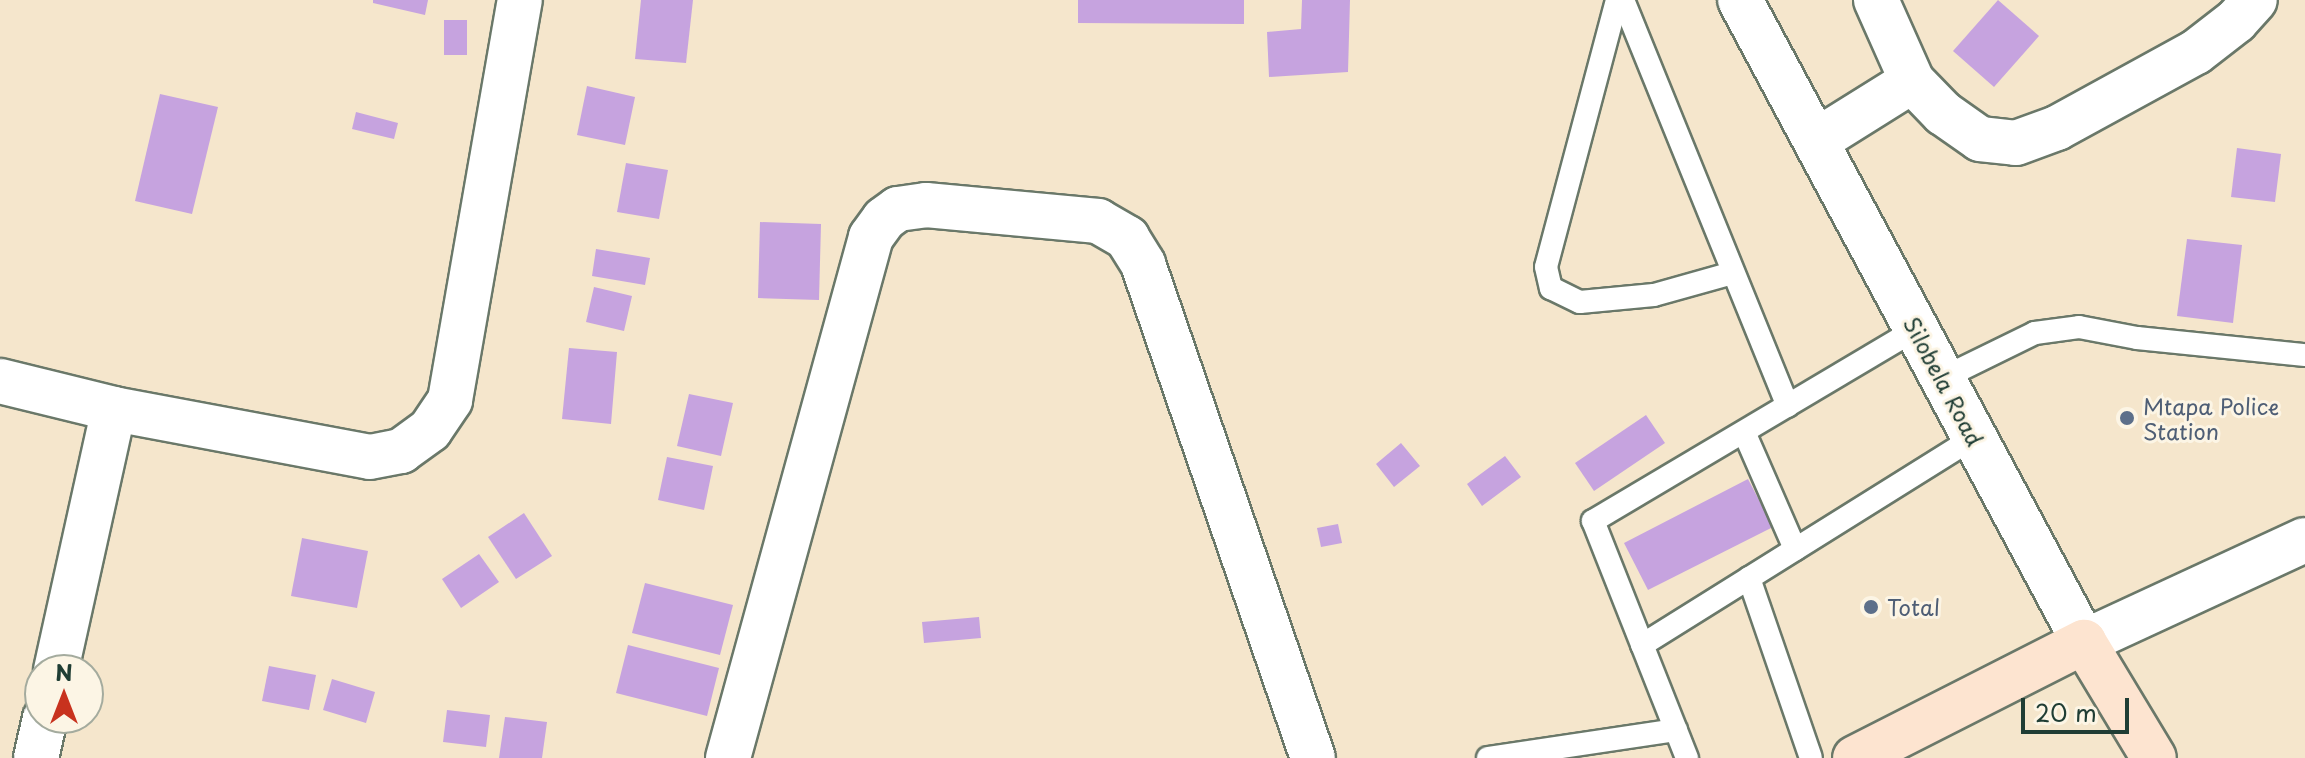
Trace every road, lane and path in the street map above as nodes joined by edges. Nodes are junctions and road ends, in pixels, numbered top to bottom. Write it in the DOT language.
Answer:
graph roads {
  1 [pos="520,0"];
  2 [pos="1620,0"];
  3 [pos="1740,0"];
  4 [pos="1876,0"];
  5 [pos="2255,0"];
  6 [pos="1912,81"];
  7 [pos="1816,141"];
  8 [pos="1733,273"];
  9 [pos="1917,329"];
  10 [pos="2305,355"];
  11 [pos="1943,378"];
  12 [pos="0,381"];
  13 [pos="1788,406"];
  14 [pos="114,409"];
  15 [pos="1744,432"];
  16 [pos="1975,437"];
  17 [pos="2305,540"];
  18 [pos="1795,549"];
  19 [pos="1749,578"];
  20 [pos="2084,642"];
  21 [pos="1642,645"];
  22 [pos="60,654"];
  23 [pos="1676,730"];
  24 [pos="41,734"];
  25 [pos="36,758"];
  26 [pos="728,758"];
  27 [pos="1313,758"];
  28 [pos="1488,758"];
  29 [pos="1687,758"];
  30 [pos="1811,758"];
  31 [pos="1855,758"];
  32 [pos="2154,758"];
  1 -- 14 [label="street"];
  2 -- 8 [label="lane"];
  2 -- 8 [label="lane"];
  3 -- 7 [label="street, Silobela Road"];
  4 -- 6 [label="street"];
  5 -- 6 [label="street"];
  6 -- 7 [label="street"];
  7 -- 9 [label="street, Silobela Road"];
  8 -- 13 [label="lane"];
  9 -- 11 [label="street, Silobela Road"];
  9 -- 13 [label="lane"];
  10 -- 11 [label="lane"];
  11 -- 16 [label="street, Silobela Road"];
  12 -- 14 [label="street"];
  13 -- 15 [label="lane"];
  14 -- 22 [label="street"];
  15 -- 18 [label="lane"];
  15 -- 21 [label="lane"];
  16 -- 18 [label="lane"];
  16 -- 20 [label="street, Silobela Road"];
  17 -- 20 [label="street"];
  18 -- 19 [label="lane"];
  19 -- 21 [label="lane"];
  19 -- 30 [label="lane"];
  20 -- 31 [label="main road"];
  20 -- 32 [label="main road, Silobela Road"];
  21 -- 23 [label="lane"];
  23 -- 28 [label="lane"];
  23 -- 29 [label="lane"];
  24 -- 25 [label="street"];
  26 -- 27 [label="street"];
}
